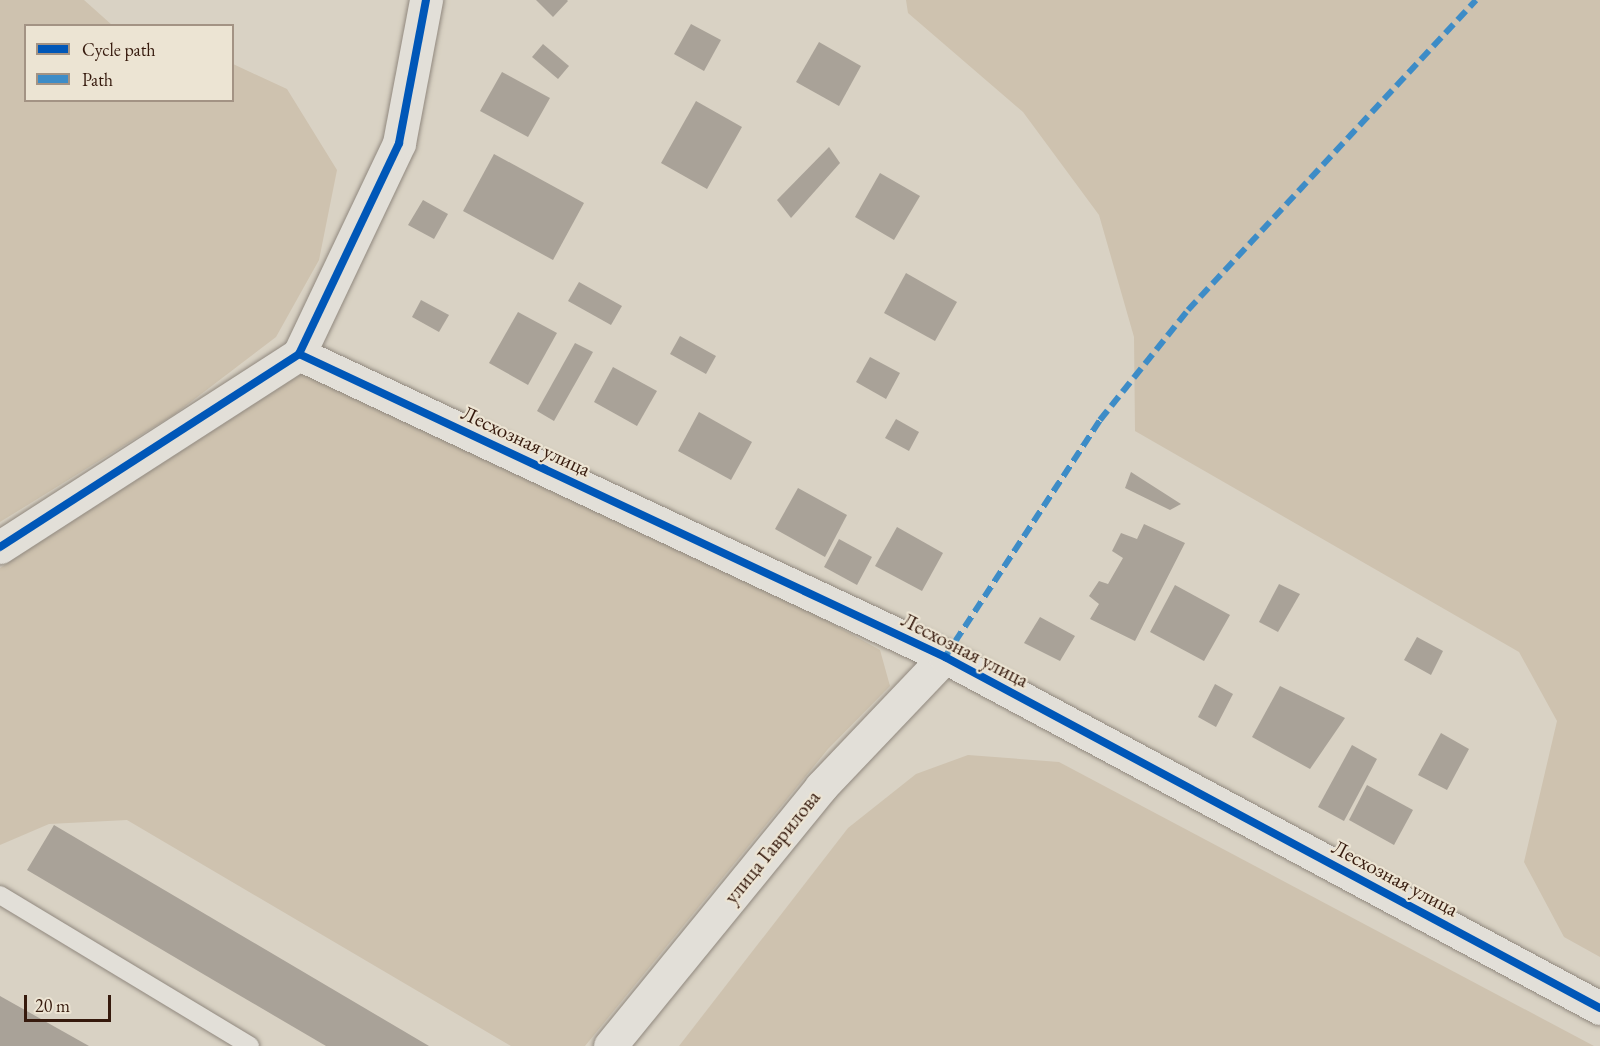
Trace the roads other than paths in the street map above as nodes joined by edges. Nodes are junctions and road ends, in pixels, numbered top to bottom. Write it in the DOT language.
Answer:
graph roads {
  1 [pos="426,0"];
  2 [pos="299,354"];
  3 [pos="0,547"];
  4 [pos="945,657"];
  5 [pos="0,895"];
  6 [pos="1600,1008"];
  7 [pos="250,1046"];
  8 [pos="610,1046"];
  1 -- 2 [label="street"];
  2 -- 3 [label="street"];
  2 -- 4 [label="street, Лесхозная улица"];
  4 -- 6 [label="street, Лесхозная улица"];
  4 -- 8 [label="street, улица Гаврилова"];
  5 -- 7 [label="lane"];
}
